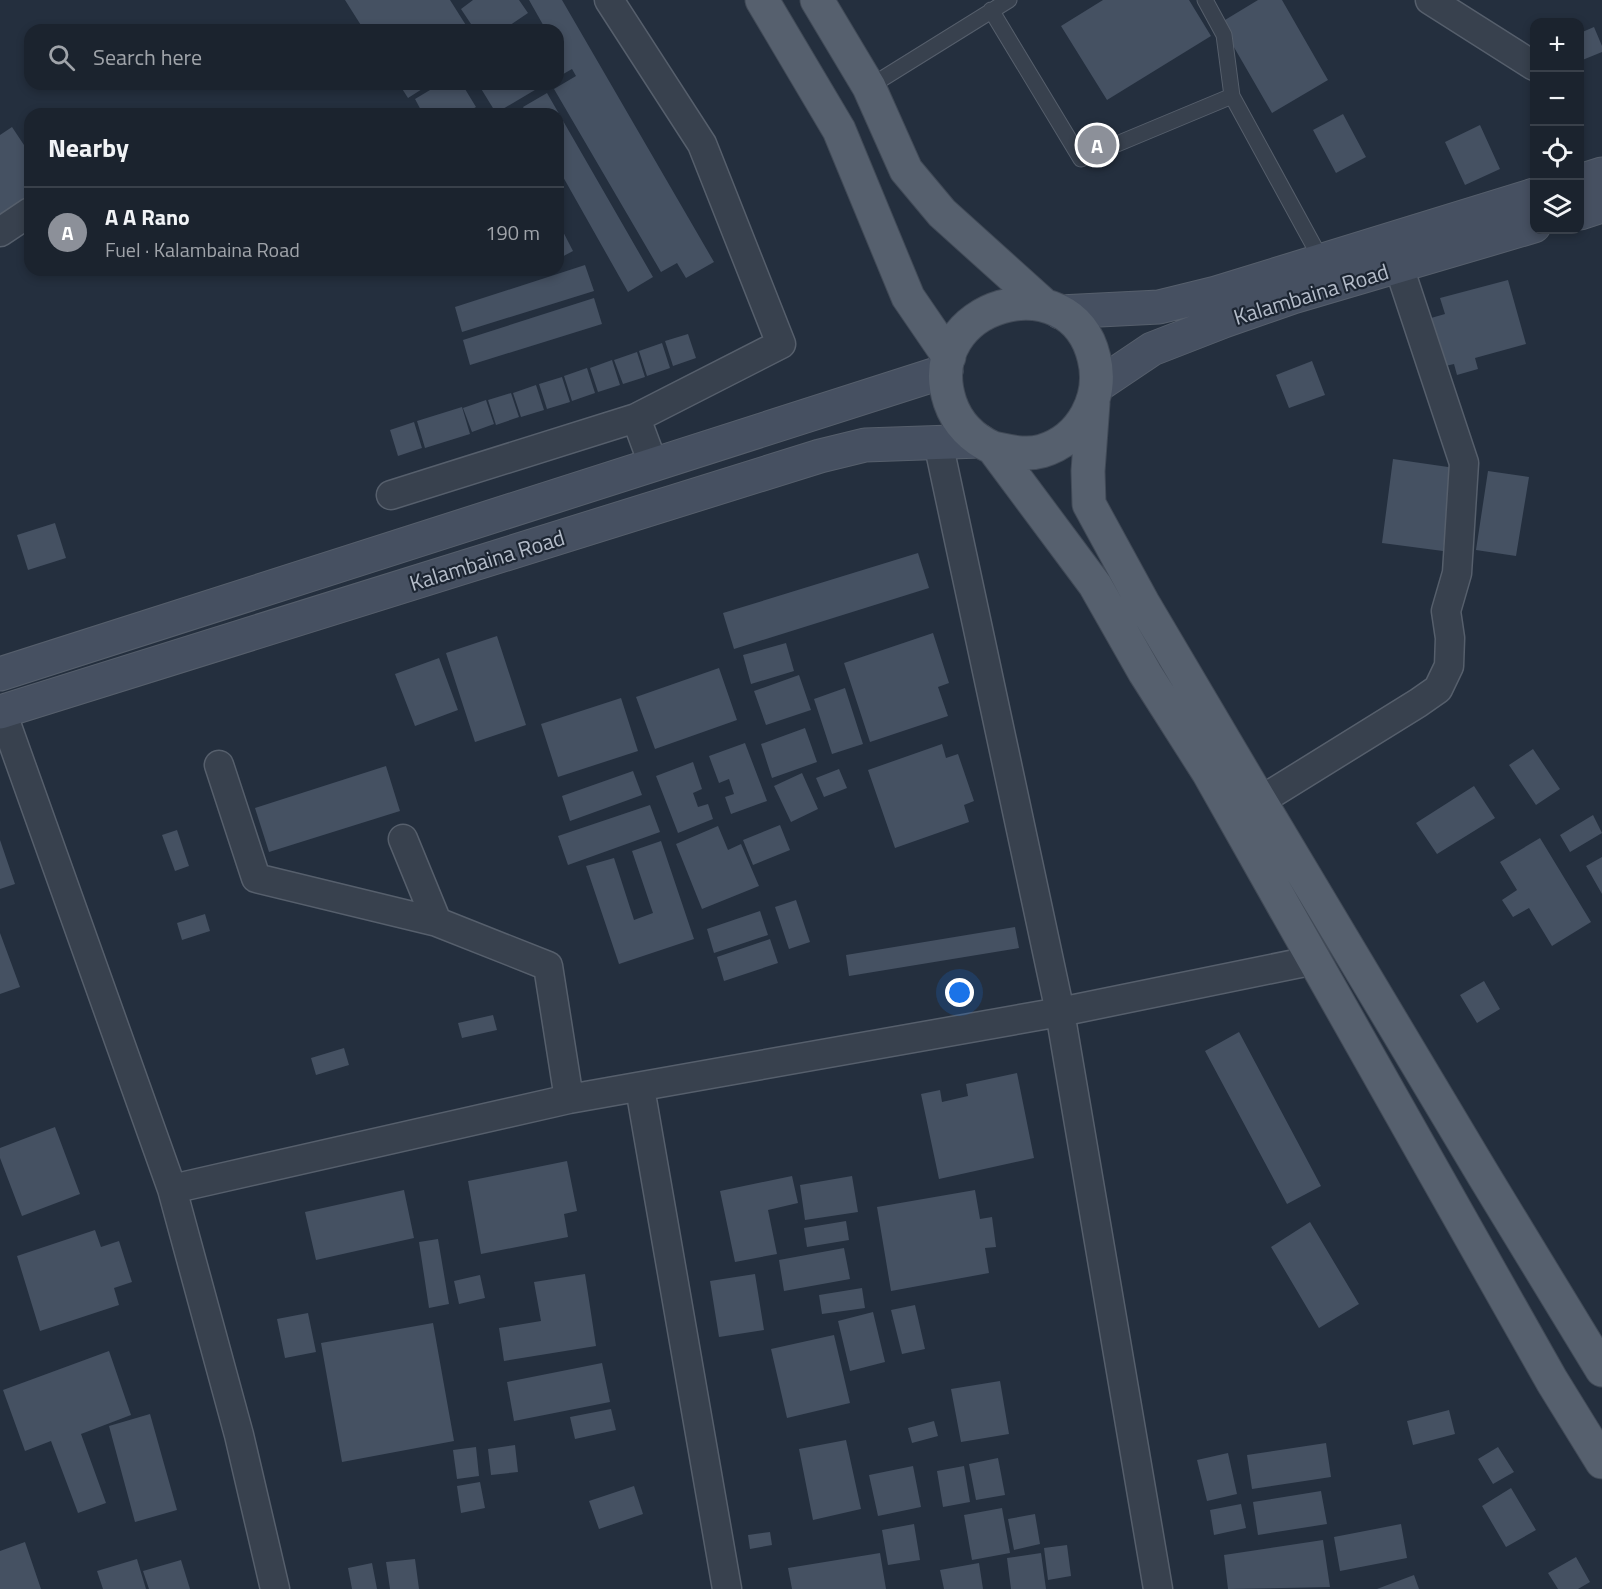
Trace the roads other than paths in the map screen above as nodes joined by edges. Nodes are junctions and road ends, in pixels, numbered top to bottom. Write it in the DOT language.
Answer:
graph roads {
  1 [pos="609,0"];
  2 [pos="762,0"];
  3 [pos="818,0"];
  4 [pos="1009,0"];
  5 [pos="1205,0"];
  6 [pos="1430,0"];
  7 [pos="991,10"];
  8 [pos="1530,63"];
  9 [pos="869,87"];
  10 [pos="1232,96"];
  11 [pos="1530,196"];
  12 [pos="1602,207"];
  13 [pos="1584,212"];
  14 [pos="24,216"];
  15 [pos="1530,227"];
  16 [pos="0,232"];
  17 [pos="1321,259"];
  18 [pos="1399,267"];
  19 [pos="1052,309"];
  20 [pos="948,364"];
  21 [pos="1095,395"];
  22 [pos="636,418"];
  23 [pos="938,442"];
  24 [pos="986,444"];
  25 [pos="653,464"];
  26 [pos="391,495"];
  27 [pos="0,674"];
  28 [pos="1,712"];
  29 [pos="219,765"];
  30 [pos="1260,801"];
  31 [pos="403,839"];
  32 [pos="437,922"];
  33 [pos="1315,960"];
  34 [pos="1060,1012"];
  35 [pos="640,1088"];
  36 [pos="569,1099"];
  37 [pos="172,1189"];
  38 [pos="1602,1370"];
  39 [pos="1602,1462"];
  40 [pos="275,1589"];
  41 [pos="727,1589"];
  42 [pos="1158,1589"];
  1 -- 22 [label="street"];
  2 -- 20 [label="main road"];
  3 -- 9 [label="main road"];
  4 -- 7 [label="lane"];
  5 -- 10 [label="lane"];
  6 -- 8 [label="street"];
  7 -- 9 [label="lane"];
  7 -- 10 [label="lane"];
  9 -- 19 [label="main road"];
  10 -- 17 [label="lane"];
  11 -- 17 [label="main road, Kalambaina Road"];
  12 -- 13 [label="main road"];
  14 -- 16 [label="street"];
  15 -- 18 [label="main road, Kalambaina Road"];
  17 -- 19 [label="main road, Kalambaina Road"];
  18 -- 21 [label="main road, Kalambaina Road"];
  18 -- 30 [label="street"];
  19 -- 20 [label="main road"];
  19 -- 21 [label="main road"];
  20 -- 24 [label="main road"];
  20 -- 25 [label="main road"];
  21 -- 24 [label="main road"];
  21 -- 30 [label="main road"];
  22 -- 25 [label="street"];
  22 -- 26 [label="street"];
  23 -- 24 [label="main road, Kalambaina Road"];
  23 -- 28 [label="main road, Kalambaina Road"];
  23 -- 34 [label="street"];
  24 -- 33 [label="main road"];
  25 -- 27 [label="main road"];
  28 -- 37 [label="street"];
  29 -- 32 [label="street"];
  30 -- 38 [label="main road"];
  31 -- 32 [label="street"];
  32 -- 36 [label="street"];
  33 -- 34 [label="street"];
  33 -- 39 [label="main road"];
  34 -- 35 [label="street"];
  34 -- 42 [label="street"];
  35 -- 36 [label="street"];
  35 -- 41 [label="street"];
  36 -- 37 [label="street"];
  37 -- 40 [label="street"];
}
